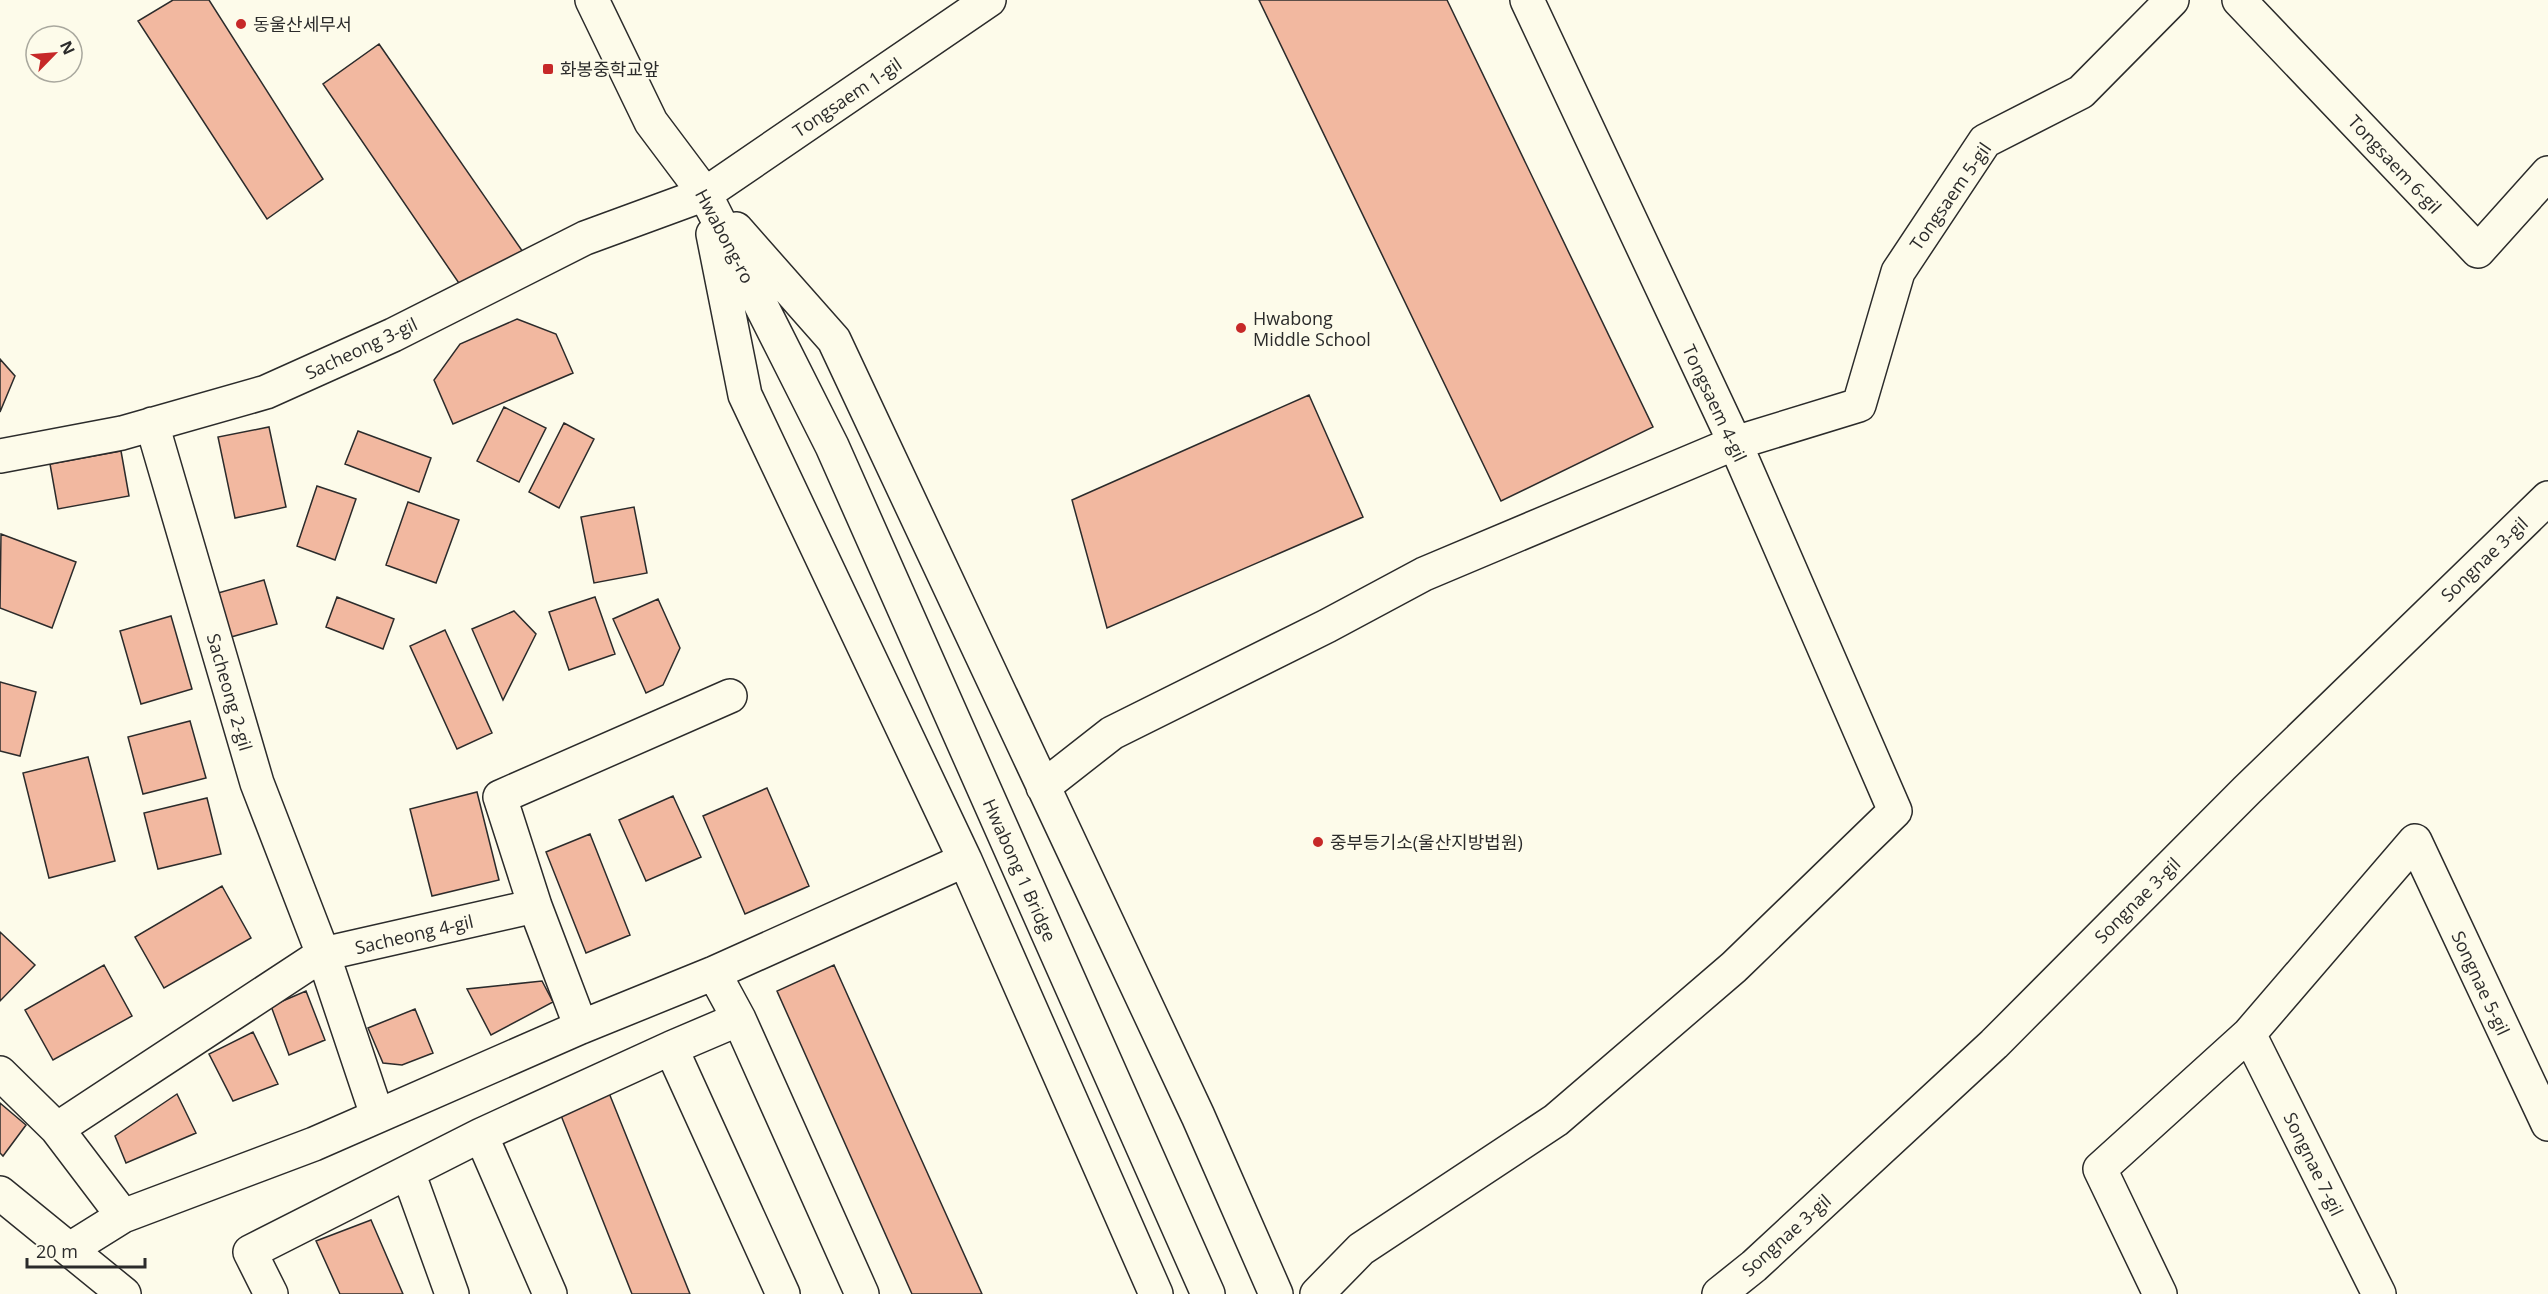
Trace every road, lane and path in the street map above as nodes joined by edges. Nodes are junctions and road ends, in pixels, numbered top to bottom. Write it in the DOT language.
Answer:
graph roads {
  1 [pos="576,0"];
  2 [pos="592,0"];
  3 [pos="988,0"];
  4 [pos="1527,0"];
  5 [pos="2172,0"];
  6 [pos="2240,0"];
  7 [pos="607,31"];
  8 [pos="2548,173"];
  9 [pos="705,194"];
  10 [pos="152,424"];
  11 [pos="1735,444"];
  12 [pos="832,446"];
  13 [pos="0,456"];
  14 [pos="2548,498"];
  15 [pos="730,696"];
  16 [pos="1043,787"];
  17 [pos="965,860"];
  18 [pos="536,906"];
  19 [pos="323,954"];
  20 [pos="714,973"];
  21 [pos="739,1019"];
  22 [pos="581,1027"];
  23 [pos="2249,1034"];
  24 [pos="671,1048"];
  25 [pos="0,1073"];
  26 [pos="377,1115"];
  27 [pos="2548,1124"];
  28 [pos="57,1129"];
  29 [pos="481,1135"];
  30 [pos="408,1172"];
  31 [pos="0,1193"];
  32 [pos="123,1216"];
  33 [pos="70,1249"];
  34 [pos="124,1294"];
  35 [pos="271,1294"];
  36 [pos="452,1294"];
  37 [pos="550,1294"];
  38 [pos="783,1294"];
  39 [pos="862,1294"];
  40 [pos="1156,1294"];
  41 [pos="1208,1294"];
  42 [pos="1276,1294"];
  43 [pos="1317,1294"];
  44 [pos="1719,1294"];
  45 [pos="2160,1294"];
  46 [pos="2379,1294"];
  1 -- 7 [label="street"];
  2 -- 7 [label="street, Hwabong-ro"];
  3 -- 9 [label="street, Tongsaem 1-gil"];
  4 -- 11 [label="street, Tongsaem 4-gil"];
  5 -- 11 [label="street, Tongsaem 5-gil"];
  6 -- 8 [label="street, Tongsaem 6-gil"];
  7 -- 9 [label="street, Hwabong-ro"];
  9 -- 10 [label="street, Sacheong 3-gil"];
  9 -- 12 [label="street, Hwabong-ro"];
  9 -- 16 [label="street"];
  9 -- 17 [label="street"];
  10 -- 13 [label="street, Sacheong 3-gil"];
  10 -- 19 [label="street, Sacheong 2-gil"];
  11 -- 16 [label="street"];
  11 -- 43 [label="street, Tongsaem 4-gil"];
  12 -- 41 [label="street, Hwabong 1 Bridge"];
  14 -- 44 [label="street, Songnae 3-gil"];
  15 -- 18 [label="street"];
  16 -- 42 [label="street"];
  17 -- 20 [label="street"];
  17 -- 40 [label="street"];
  18 -- 19 [label="street, Sacheong 4-gil"];
  18 -- 22 [label="street"];
  19 -- 26 [label="street, Sacheong 2-gil"];
  19 -- 28 [label="street, Sacheong 4-gil"];
  20 -- 21 [label="street"];
  20 -- 22 [label="street"];
  21 -- 24 [label="street"];
  21 -- 39 [label="street"];
  22 -- 26 [label="street"];
  23 -- 27 [label="street, Songnae 5-gil"];
  23 -- 45 [label="street"];
  23 -- 46 [label="street, Songnae 7-gil"];
  24 -- 29 [label="street"];
  24 -- 38 [label="street"];
  25 -- 28 [label="street"];
  26 -- 32 [label="street"];
  28 -- 32 [label="street"];
  29 -- 30 [label="street"];
  29 -- 37 [label="street"];
  30 -- 35 [label="street"];
  30 -- 36 [label="street"];
  31 -- 33 [label="street"];
  32 -- 33 [label="street"];
  33 -- 34 [label="street"];
}
